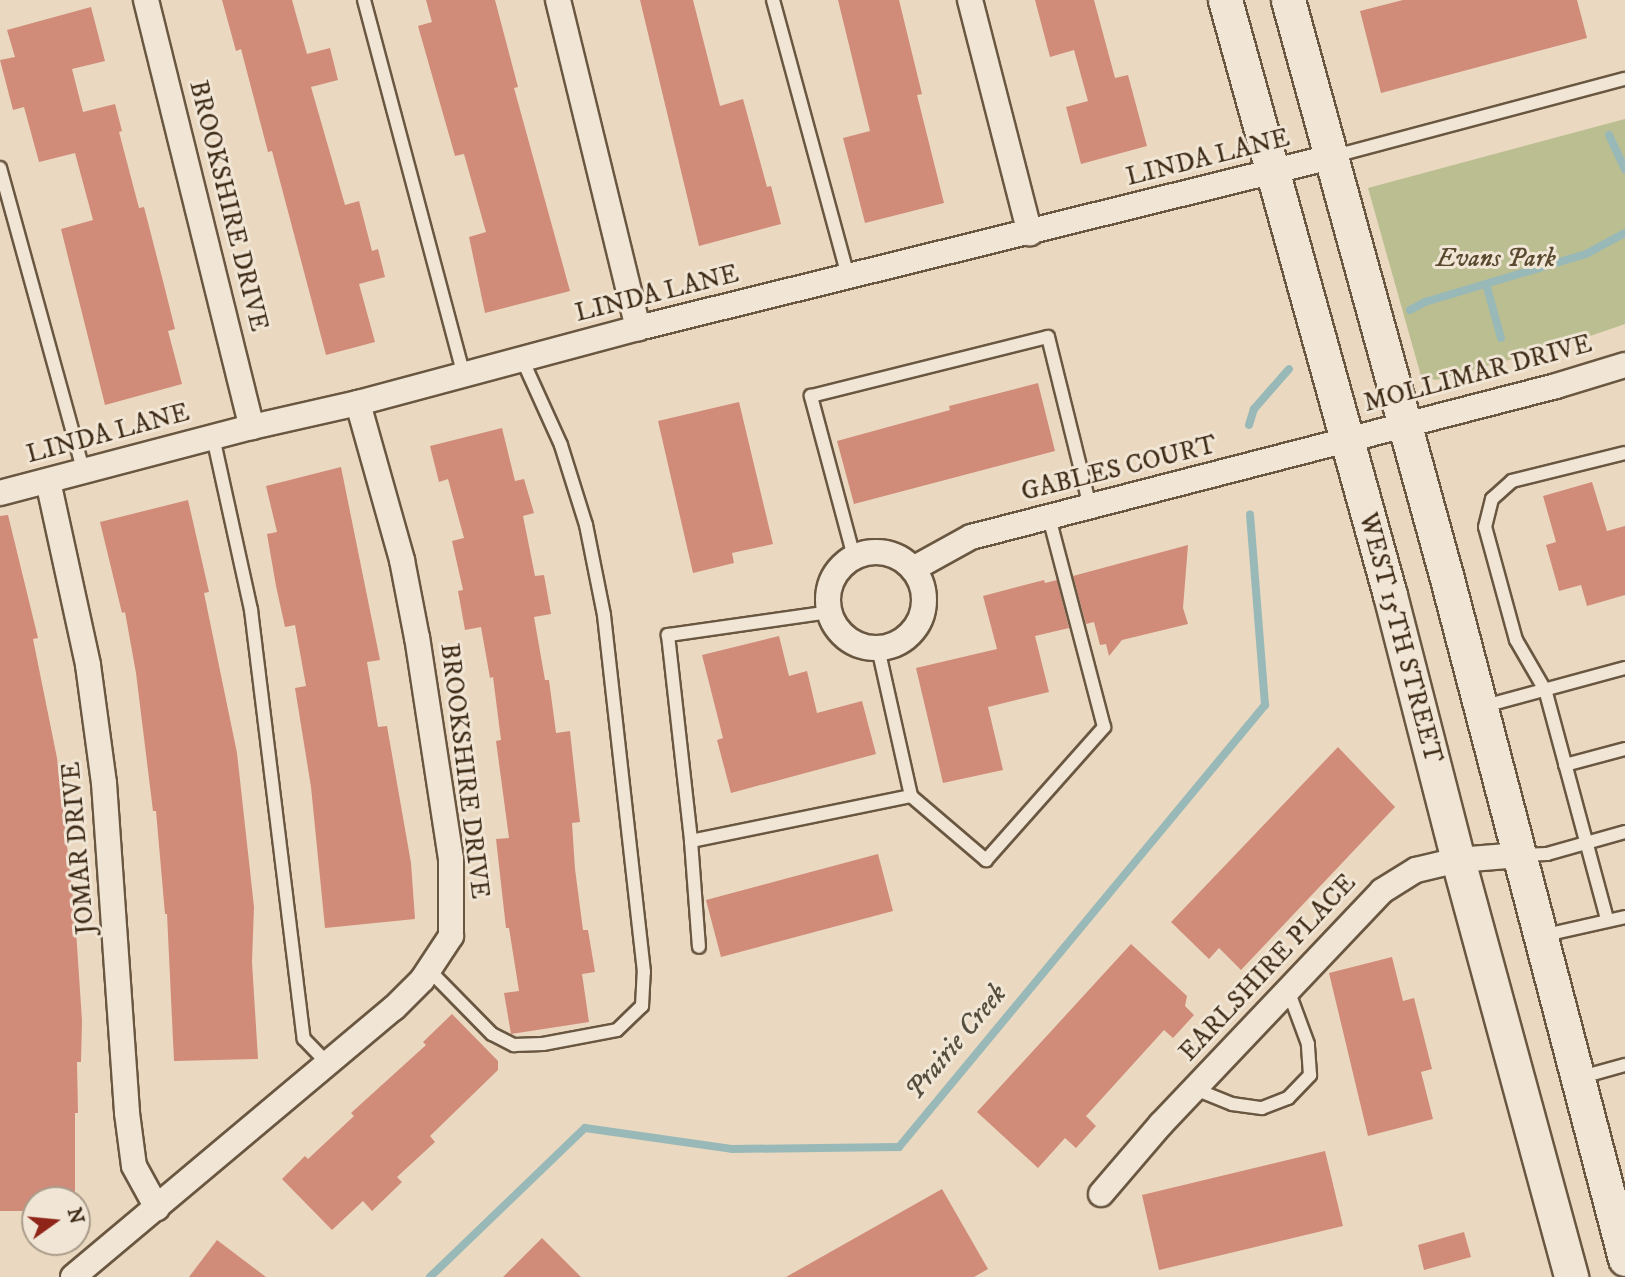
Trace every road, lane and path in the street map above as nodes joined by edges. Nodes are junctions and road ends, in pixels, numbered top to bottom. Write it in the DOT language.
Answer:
graph roads {
  1 [pos="146,0"];
  2 [pos="364,0"];
  3 [pos="558,0"];
  4 [pos="773,0"];
  5 [pos="970,0"];
  6 [pos="1225,0"];
  7 [pos="1288,0"];
  8 [pos="1625,79"];
  9 [pos="1331,157"];
  10 [pos="0,168"];
  11 [pos="1272,173"];
  12 [pos="1031,233"];
  13 [pos="848,277"];
  14 [pos="638,328"];
  15 [pos="522,359"];
  16 [pos="1625,365"];
  17 [pos="464,375"];
  18 [pos="358,403"];
  19 [pos="1405,425"];
  20 [pos="252,427"];
  21 [pos="212,437"];
  22 [pos="1347,440"];
  23 [pos="1625,453"];
  24 [pos="84,472"];
  25 [pos="48,481"];
  26 [pos="0,493"];
  27 [pos="1090,507"];
  28 [pos="1049,517"];
  29 [pos="854,557"];
  30 [pos="913,569"];
  31 [pos="830,612"];
  32 [pos="878,648"];
  33 [pos="1625,668"];
  34 [pos="1545,690"];
  35 [pos="1481,707"];
  36 [pos="1625,749"];
  37 [pos="1565,765"];
  38 [pos="911,796"];
  39 [pos="1625,832"];
  40 [pos="691,841"];
  41 [pos="1587,842"];
  42 [pos="1520,855"];
  43 [pos="1458,860"];
  44 [pos="1625,917"];
  45 [pos="1607,919"];
  46 [pos="1541,936"];
  47 [pos="699,947"];
  48 [pos="429,970"];
  49 [pos="1288,990"];
  50 [pos="328,1063"];
  51 [pos="1625,1065"];
  52 [pos="1578,1078"];
  53 [pos="1195,1090"];
  54 [pos="1101,1194"];
  55 [pos="156,1208"];
  56 [pos="1625,1259"];
  57 [pos="73,1277"];
  58 [pos="1571,1277"];
  1 -- 20 [label="street, BROOKSHIRE DRIVE"];
  2 -- 17 [label="lane"];
  3 -- 14 [label="street"];
  4 -- 13 [label="lane"];
  5 -- 12 [label="street"];
  6 -- 11 [label="main road, WEST 15TH STREET"];
  7 -- 9 [label="main road"];
  8 -- 9 [label="lane"];
  9 -- 11 [label="street, LINDA LANE"];
  9 -- 19 [label="main road"];
  10 -- 24 [label="lane"];
  11 -- 12 [label="street, LINDA LANE"];
  11 -- 22 [label="main road, WEST 15TH STREET"];
  12 -- 13 [label="street, LINDA LANE"];
  13 -- 14 [label="street, LINDA LANE"];
  14 -- 15 [label="street, LINDA LANE"];
  15 -- 17 [label="street, LINDA LANE"];
  15 -- 48 [label="lane"];
  16 -- 19 [label="street, MOLLIMAR DRIVE"];
  17 -- 18 [label="street, LINDA LANE"];
  18 -- 20 [label="street, LINDA LANE"];
  18 -- 48 [label="street, BROOKSHIRE DRIVE"];
  19 -- 22 [label="street, MOLLIMAR DRIVE"];
  19 -- 35 [label="main road"];
  20 -- 21 [label="street, LINDA LANE"];
  21 -- 24 [label="street, LINDA LANE"];
  21 -- 50 [label="lane"];
  22 -- 27 [label="street, GABLES COURT"];
  22 -- 43 [label="main road, WEST 15TH STREET"];
  23 -- 34 [label="lane"];
  24 -- 25 [label="street, LINDA LANE"];
  25 -- 26 [label="street, LINDA LANE"];
  25 -- 55 [label="street, JOMAR DRIVE"];
  27 -- 28 [label="street, GABLES COURT"];
  27 -- 29 [label="lane"];
  28 -- 30 [label="street, GABLES COURT"];
  28 -- 38 [label="lane"];
  29 -- 30 [label="street"];
  29 -- 31 [label="street"];
  30 -- 32 [label="street"];
  31 -- 32 [label="street"];
  31 -- 40 [label="lane"];
  32 -- 38 [label="lane"];
  33 -- 34 [label="lane"];
  34 -- 35 [label="lane"];
  34 -- 37 [label="lane"];
  35 -- 42 [label="main road"];
  36 -- 37 [label="lane"];
  37 -- 41 [label="lane"];
  38 -- 40 [label="lane"];
  39 -- 41 [label="lane"];
  40 -- 47 [label="lane"];
  41 -- 42 [label="lane"];
  41 -- 45 [label="lane"];
  42 -- 43 [label="street, EARLSHIRE PLACE"];
  42 -- 46 [label="main road"];
  43 -- 49 [label="street, EARLSHIRE PLACE"];
  43 -- 58 [label="main road, WEST 15TH STREET"];
  44 -- 45 [label="lane"];
  45 -- 46 [label="lane"];
  46 -- 52 [label="main road"];
  48 -- 50 [label="street, BROOKSHIRE DRIVE"];
  49 -- 53 [label="street, EARLSHIRE PLACE"];
  49 -- 53 [label="lane"];
  50 -- 55 [label="street, BROOKSHIRE DRIVE"];
  51 -- 52 [label="lane"];
  52 -- 56 [label="main road"];
  53 -- 54 [label="street, EARLSHIRE PLACE"];
  55 -- 57 [label="street, BROOKSHIRE DRIVE"];
}
